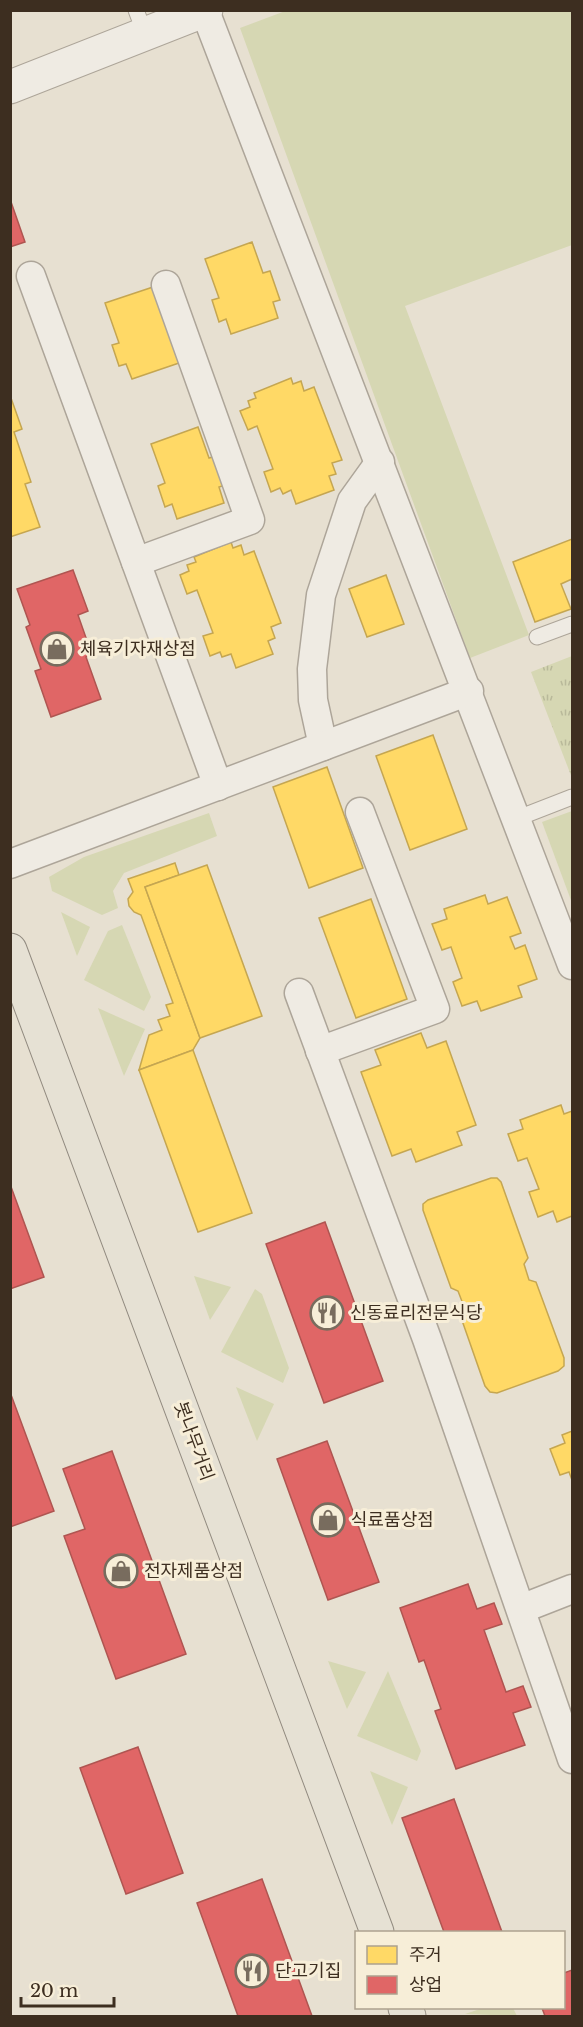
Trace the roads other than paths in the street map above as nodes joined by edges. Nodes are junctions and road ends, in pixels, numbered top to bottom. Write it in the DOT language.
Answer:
graph roads {
  1 [pos="206,11"];
  2 [pos="141,22"];
  3 [pos="10,87"];
  4 [pos="31,276"];
  5 [pos="166,285"];
  6 [pos="380,462"];
  7 [pos="136,562"];
  8 [pos="573,624"];
  9 [pos="537,637"];
  10 [pos="469,691"];
  11 [pos="323,746"];
  12 [pos="218,786"];
  13 [pos="573,797"];
  14 [pos="360,812"];
  15 [pos="518,818"];
  16 [pos="10,864"];
  17 [pos="10,950"];
  18 [pos="573,965"];
  19 [pos="299,993"];
  20 [pos="320,1051"];
  21 [pos="573,1589"];
  22 [pos="521,1609"];
  23 [pos="573,1759"];
  24 [pos="377,1931"];
  1 -- 2 [label="street"];
  1 -- 6 [label="street"];
  2 -- 3 [label="street"];
  4 -- 7 [label="street"];
  5 -- 7 [label="street"];
  6 -- 10 [label="street"];
  6 -- 11 [label="street"];
  7 -- 12 [label="street"];
  8 -- 9 [label="lane"];
  10 -- 11 [label="street"];
  10 -- 15 [label="street"];
  11 -- 12 [label="street"];
  12 -- 16 [label="street"];
  13 -- 15 [label="lane"];
  14 -- 20 [label="street"];
  15 -- 18 [label="street"];
  17 -- 24 [label="main road, 봇나무거리"];
  19 -- 20 [label="street"];
  20 -- 22 [label="street"];
  21 -- 22 [label="street"];
  22 -- 23 [label="street"];
}
